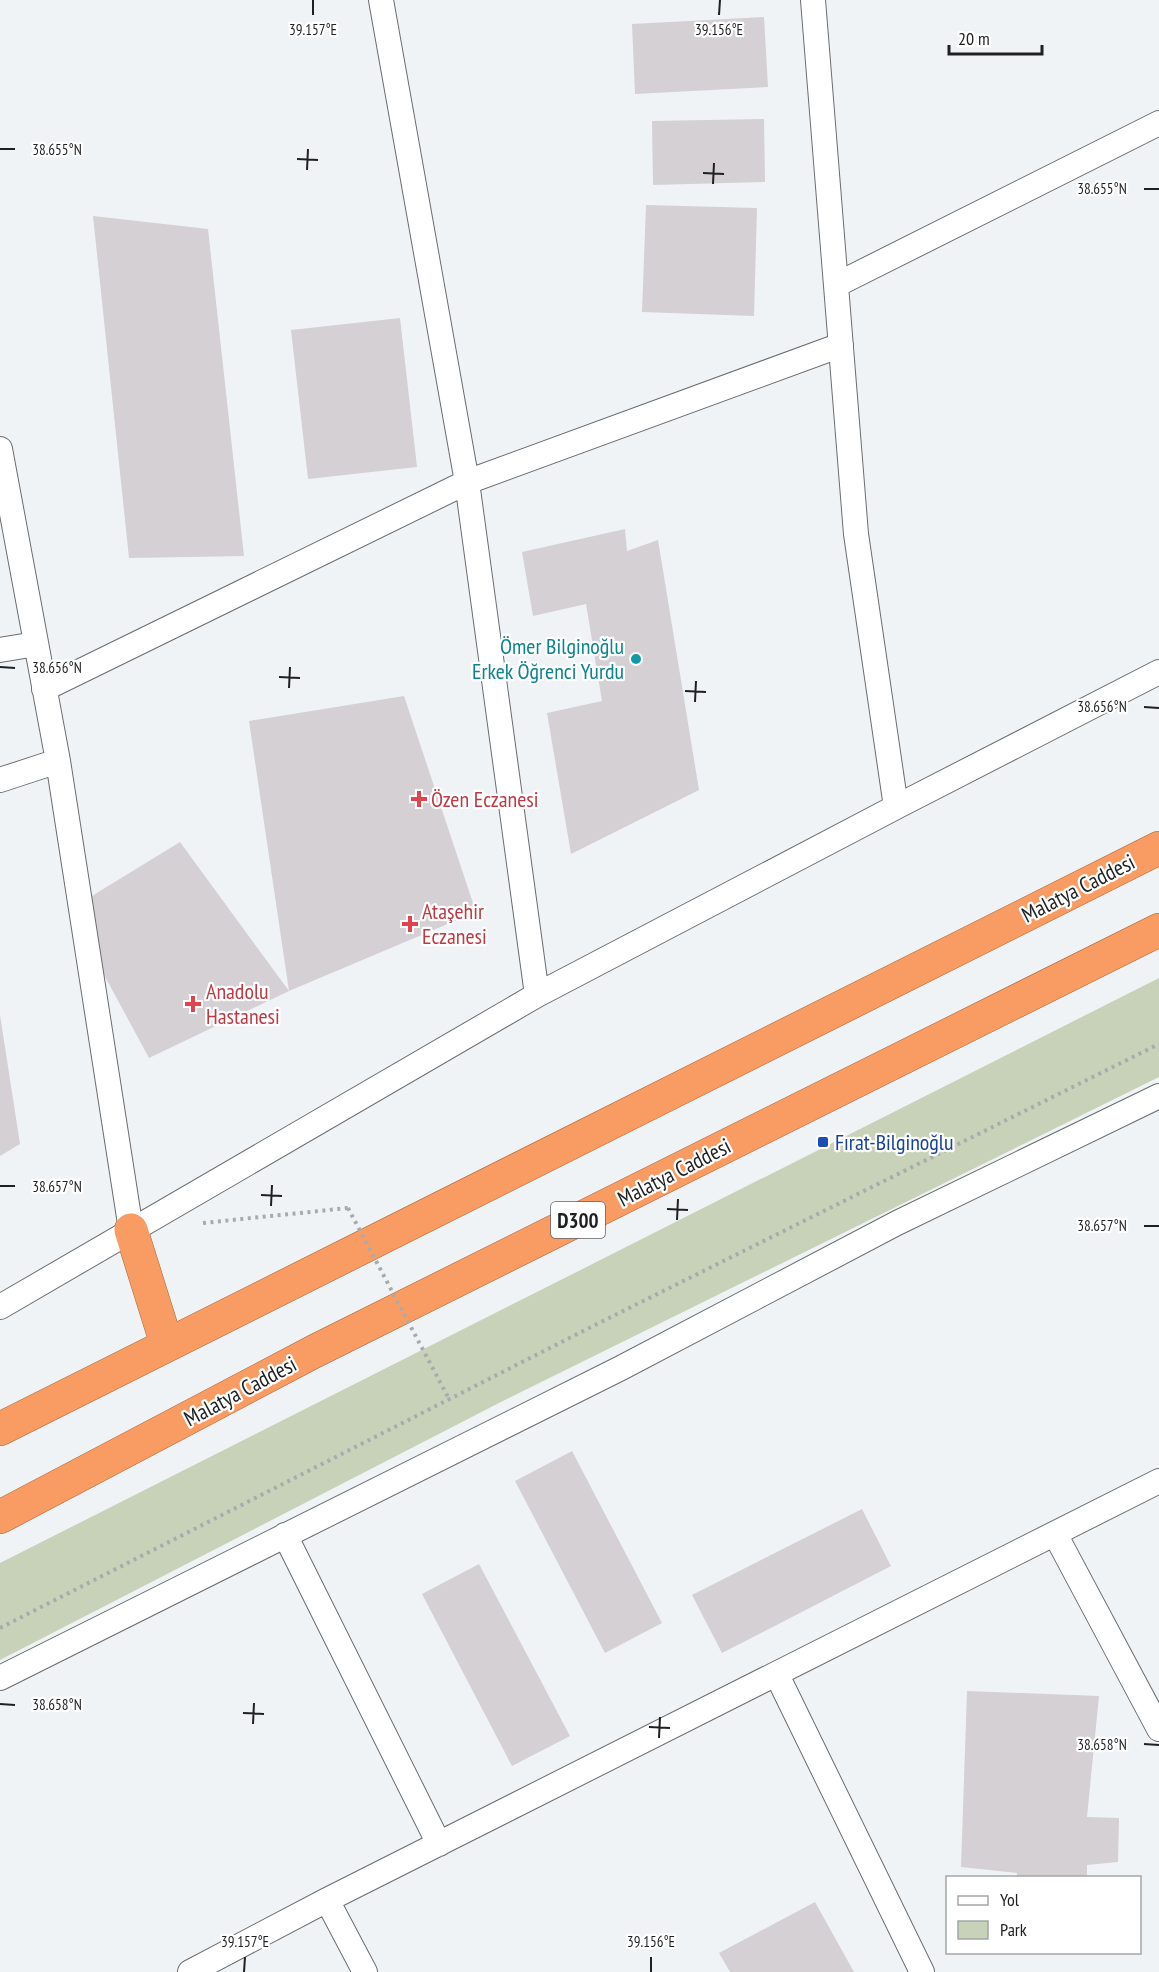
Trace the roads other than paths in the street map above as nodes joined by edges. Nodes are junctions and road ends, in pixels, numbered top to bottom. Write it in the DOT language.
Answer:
graph roads {
  1 [pos="381,0"];
  2 [pos="813,0"];
  3 [pos="1159,123"];
  4 [pos="836,285"];
  5 [pos="841,345"];
  6 [pos="0,449"];
  7 [pos="467,482"];
  8 [pos="36,644"];
  9 [pos="0,650"];
  10 [pos="1159,672"];
  11 [pos="44,689"];
  12 [pos="58,761"];
  13 [pos="0,780"];
  14 [pos="896,807"];
  15 [pos="1159,848"];
  16 [pos="1159,930"];
  17 [pos="537,994"];
  18 [pos="1159,1096"];
  19 [pos="131,1230"];
  20 [pos="0,1307"];
  21 [pos="167,1345"];
  22 [pos="0,1429"];
  23 [pos="1159,1481"];
  24 [pos="0,1517"];
  25 [pos="1055,1534"];
  26 [pos="285,1535"];
  27 [pos="777,1675"];
  28 [pos="0,1678"];
  29 [pos="1159,1729"];
  30 [pos="439,1844"];
  31 [pos="327,1900"];
  32 [pos="190,1972"];
  33 [pos="365,1972"];
  34 [pos="922,1972"];
  1 -- 7 [label="street"];
  2 -- 4 [label="street"];
  3 -- 4 [label="street"];
  4 -- 5 [label="street"];
  5 -- 7 [label="street"];
  5 -- 14 [label="street"];
  6 -- 8 [label="street"];
  7 -- 11 [label="street"];
  7 -- 17 [label="street"];
  8 -- 9 [label="street"];
  8 -- 11 [label="street"];
  10 -- 14 [label="street"];
  11 -- 12 [label="street"];
  12 -- 13 [label="street"];
  12 -- 19 [label="street"];
  14 -- 17 [label="street"];
  15 -- 21 [label="highway, Malatya Caddesi"];
  16 -- 24 [label="highway, Malatya Caddesi / D300"];
  17 -- 19 [label="street"];
  18 -- 26 [label="street"];
  19 -- 20 [label="street"];
  19 -- 21 [label="highway"];
  21 -- 22 [label="highway, Malatya Caddesi"];
  23 -- 25 [label="street"];
  25 -- 27 [label="street"];
  25 -- 29 [label="street"];
  26 -- 28 [label="street"];
  26 -- 30 [label="street"];
  27 -- 30 [label="street"];
  27 -- 34 [label="street"];
  30 -- 31 [label="street"];
  31 -- 32 [label="street"];
  31 -- 33 [label="street"];
}
